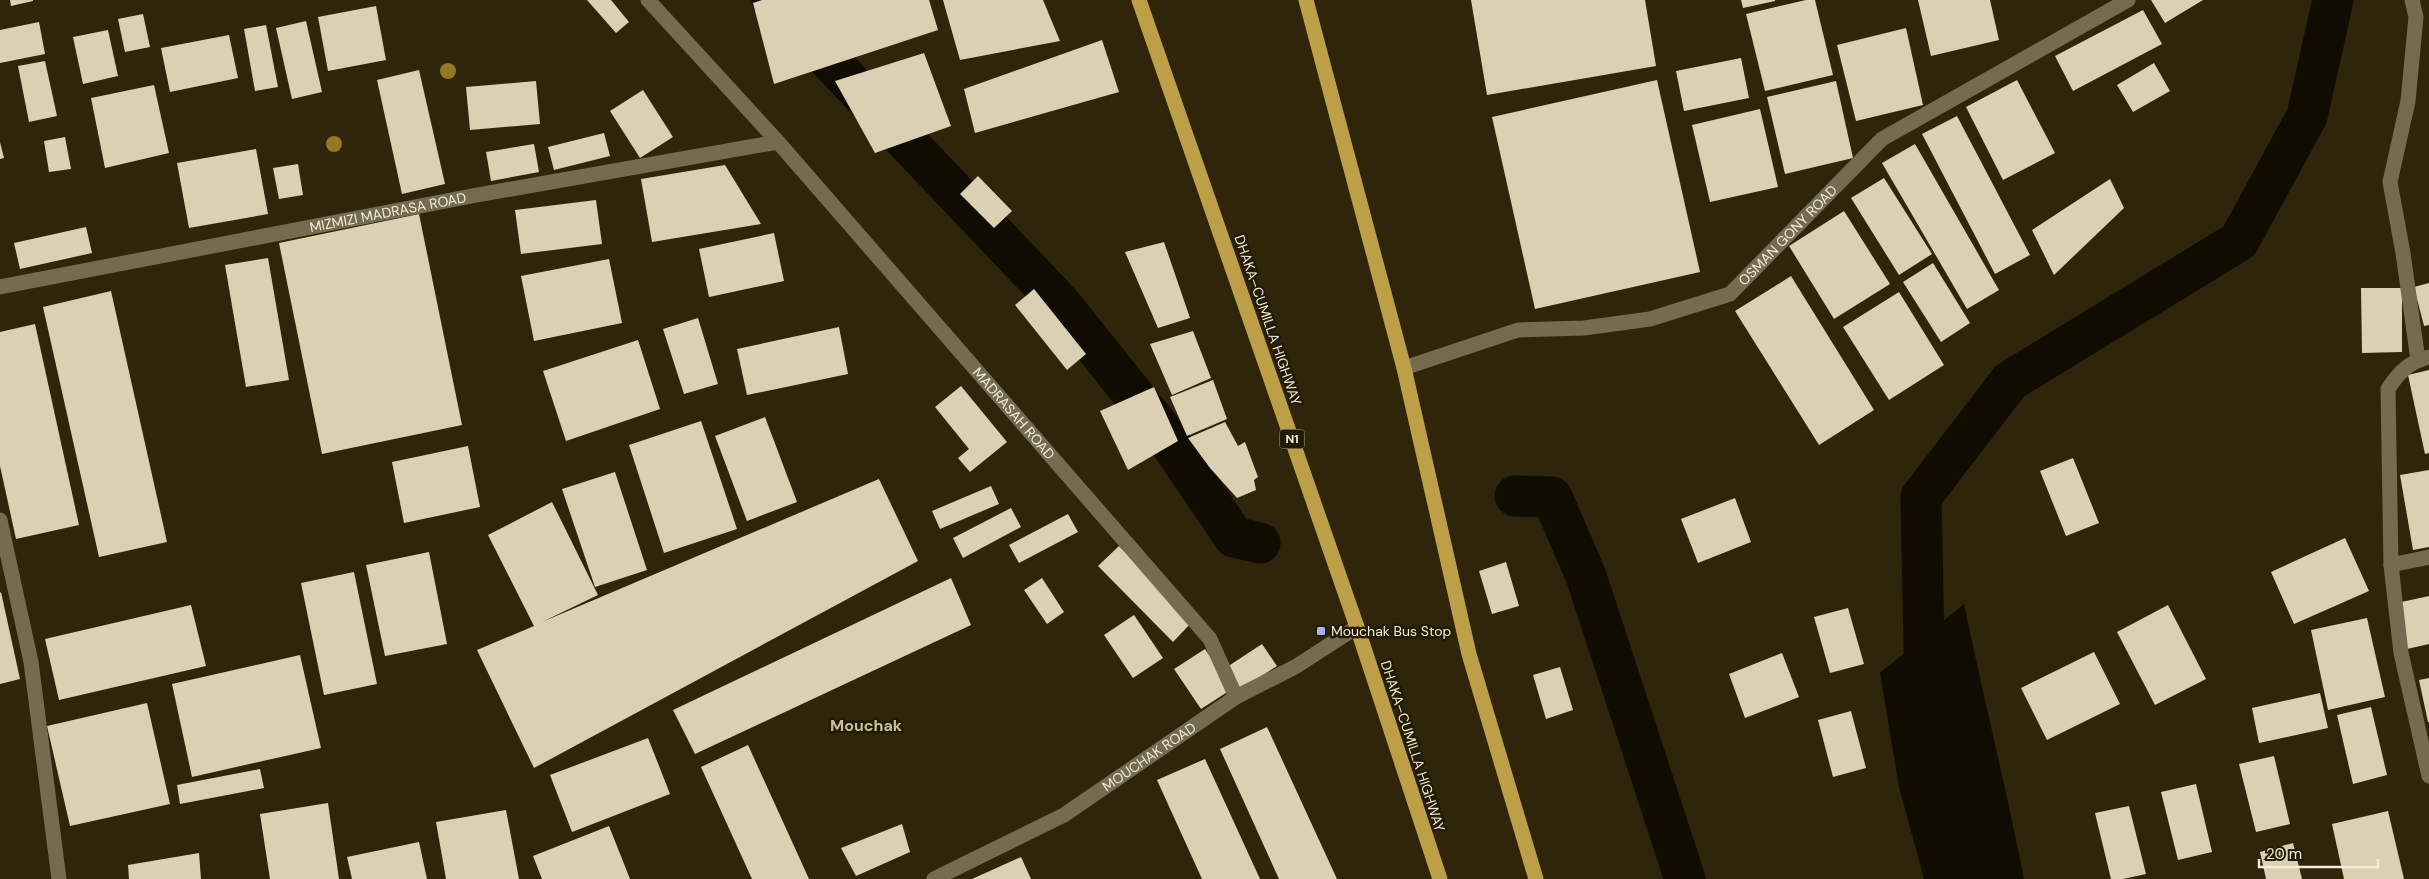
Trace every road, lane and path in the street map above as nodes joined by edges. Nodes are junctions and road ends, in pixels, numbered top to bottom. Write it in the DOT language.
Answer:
graph roads {
  1 [pos="648,0"];
  2 [pos="1139,0"];
  3 [pos="1306,0"];
  4 [pos="2128,0"];
  5 [pos="2412,0"];
  6 [pos="778,142"];
  7 [pos="0,287"];
  8 [pos="2424,358"];
  9 [pos="1404,368"];
  10 [pos="0,520"];
  11 [pos="2429,556"];
  12 [pos="2391,565"];
  13 [pos="1357,627"];
  14 [pos="1236,696"];
  15 [pos="2429,776"];
  16 [pos="59,879"];
  17 [pos="934,879"];
  18 [pos="1440,879"];
  19 [pos="1536,879"];
  1 -- 6 [label="street, MADRASAH ROAD"];
  2 -- 13 [label="highway, DHAKA–CUMILLA HIGHWAY / N1"];
  3 -- 9 [label="highway"];
  4 -- 9 [label="street, OSMAN GONY ROAD"];
  5 -- 8 [label="street"];
  6 -- 7 [label="street, MIZMIZI MADRASA ROAD"];
  6 -- 14 [label="street, MADRASAH ROAD"];
  8 -- 12 [label="street"];
  9 -- 19 [label="highway"];
  10 -- 16 [label="street"];
  11 -- 12 [label="street"];
  12 -- 15 [label="street"];
  13 -- 14 [label="street, MOUCHAK ROAD"];
  13 -- 18 [label="highway, DHAKA–CUMILLA HIGHWAY / N1"];
  14 -- 17 [label="street, MOUCHAK ROAD"];
}
